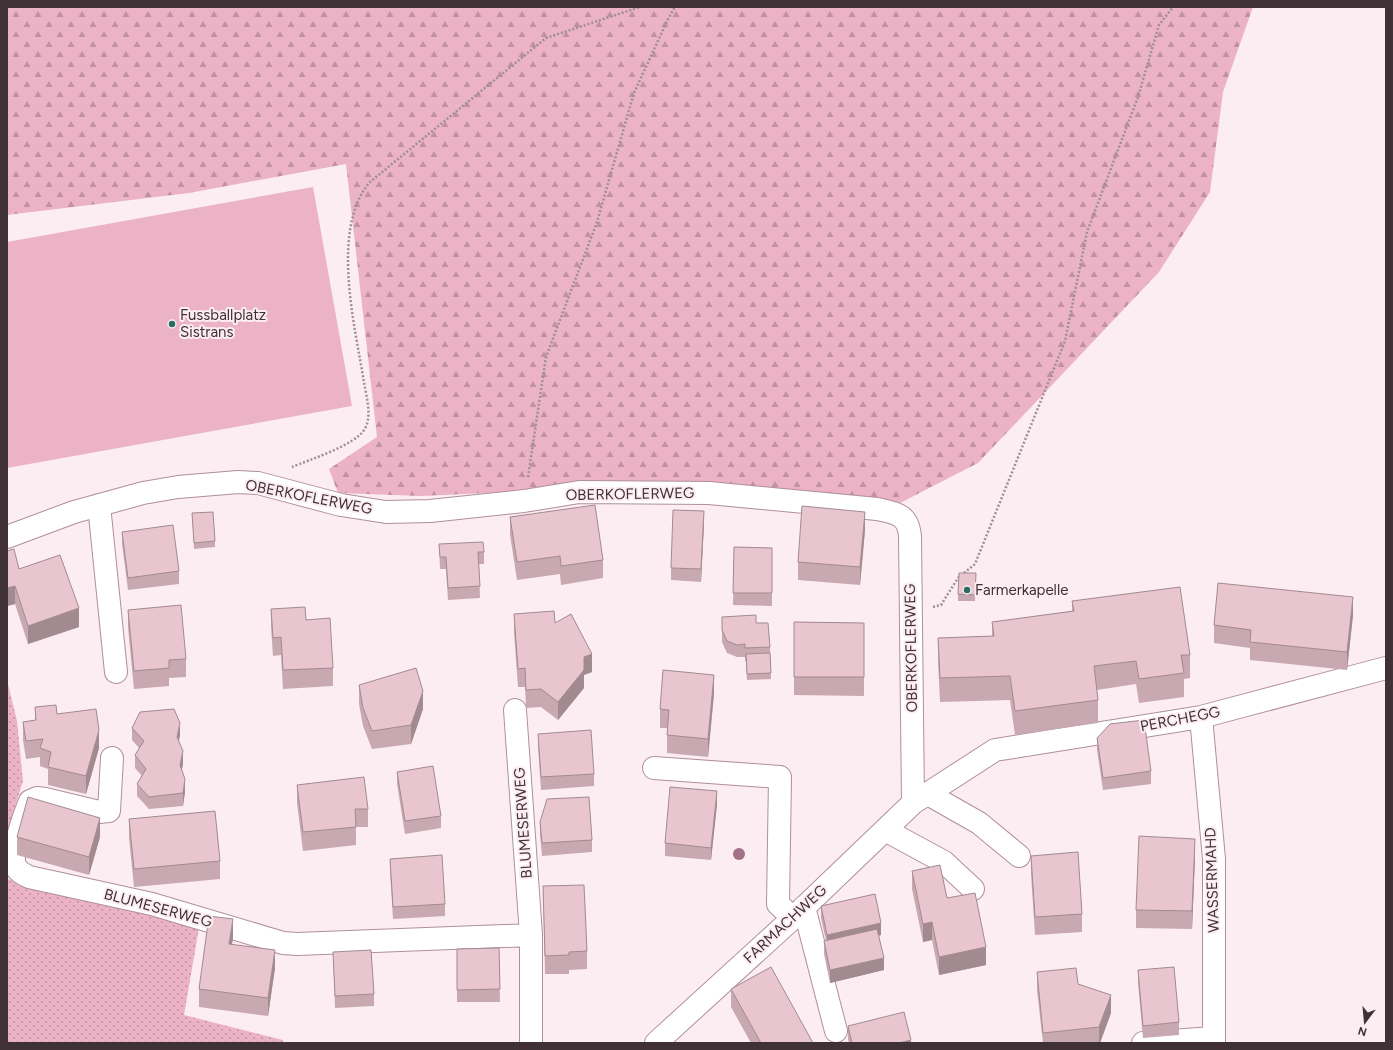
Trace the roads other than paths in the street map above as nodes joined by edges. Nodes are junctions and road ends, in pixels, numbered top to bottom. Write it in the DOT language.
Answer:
graph roads {
  1 [pos="99,505"];
  2 [pos="7,537"];
  3 [pos="1386,668"];
  4 [pos="116,672"];
  5 [pos="514,710"];
  6 [pos="1201,717"];
  7 [pos="112,758"];
  8 [pos="654,768"];
  9 [pos="920,798"];
  10 [pos="886,830"];
  11 [pos="1019,856"];
  12 [pos="973,889"];
  13 [pos="799,913"];
  14 [pos="531,935"];
  15 [pos="836,1031"];
  16 [pos="1213,1041"];
  17 [pos="531,1043"];
  18 [pos="656,1043"];
  19 [pos="1143,1043"];
  1 -- 2 [label="street, OBERKOFLERWEG"];
  1 -- 4 [label="street"];
  1 -- 9 [label="street, OBERKOFLERWEG"];
  3 -- 6 [label="street, PERCHEGG"];
  5 -- 14 [label="street, BLUMESERWEG"];
  6 -- 9 [label="street, PERCHEGG"];
  6 -- 16 [label="street, WASSERMAHD"];
  7 -- 14 [label="street, BLUMESERWEG"];
  8 -- 13 [label="street"];
  9 -- 10 [label="street, FARMACHWEG"];
  9 -- 11 [label="street"];
  10 -- 12 [label="street"];
  10 -- 13 [label="street, FARMACHWEG"];
  13 -- 15 [label="street"];
  13 -- 18 [label="street, FARMACHWEG"];
  14 -- 17 [label="street, BLUMESERWEG"];
  16 -- 19 [label="street"];
}
